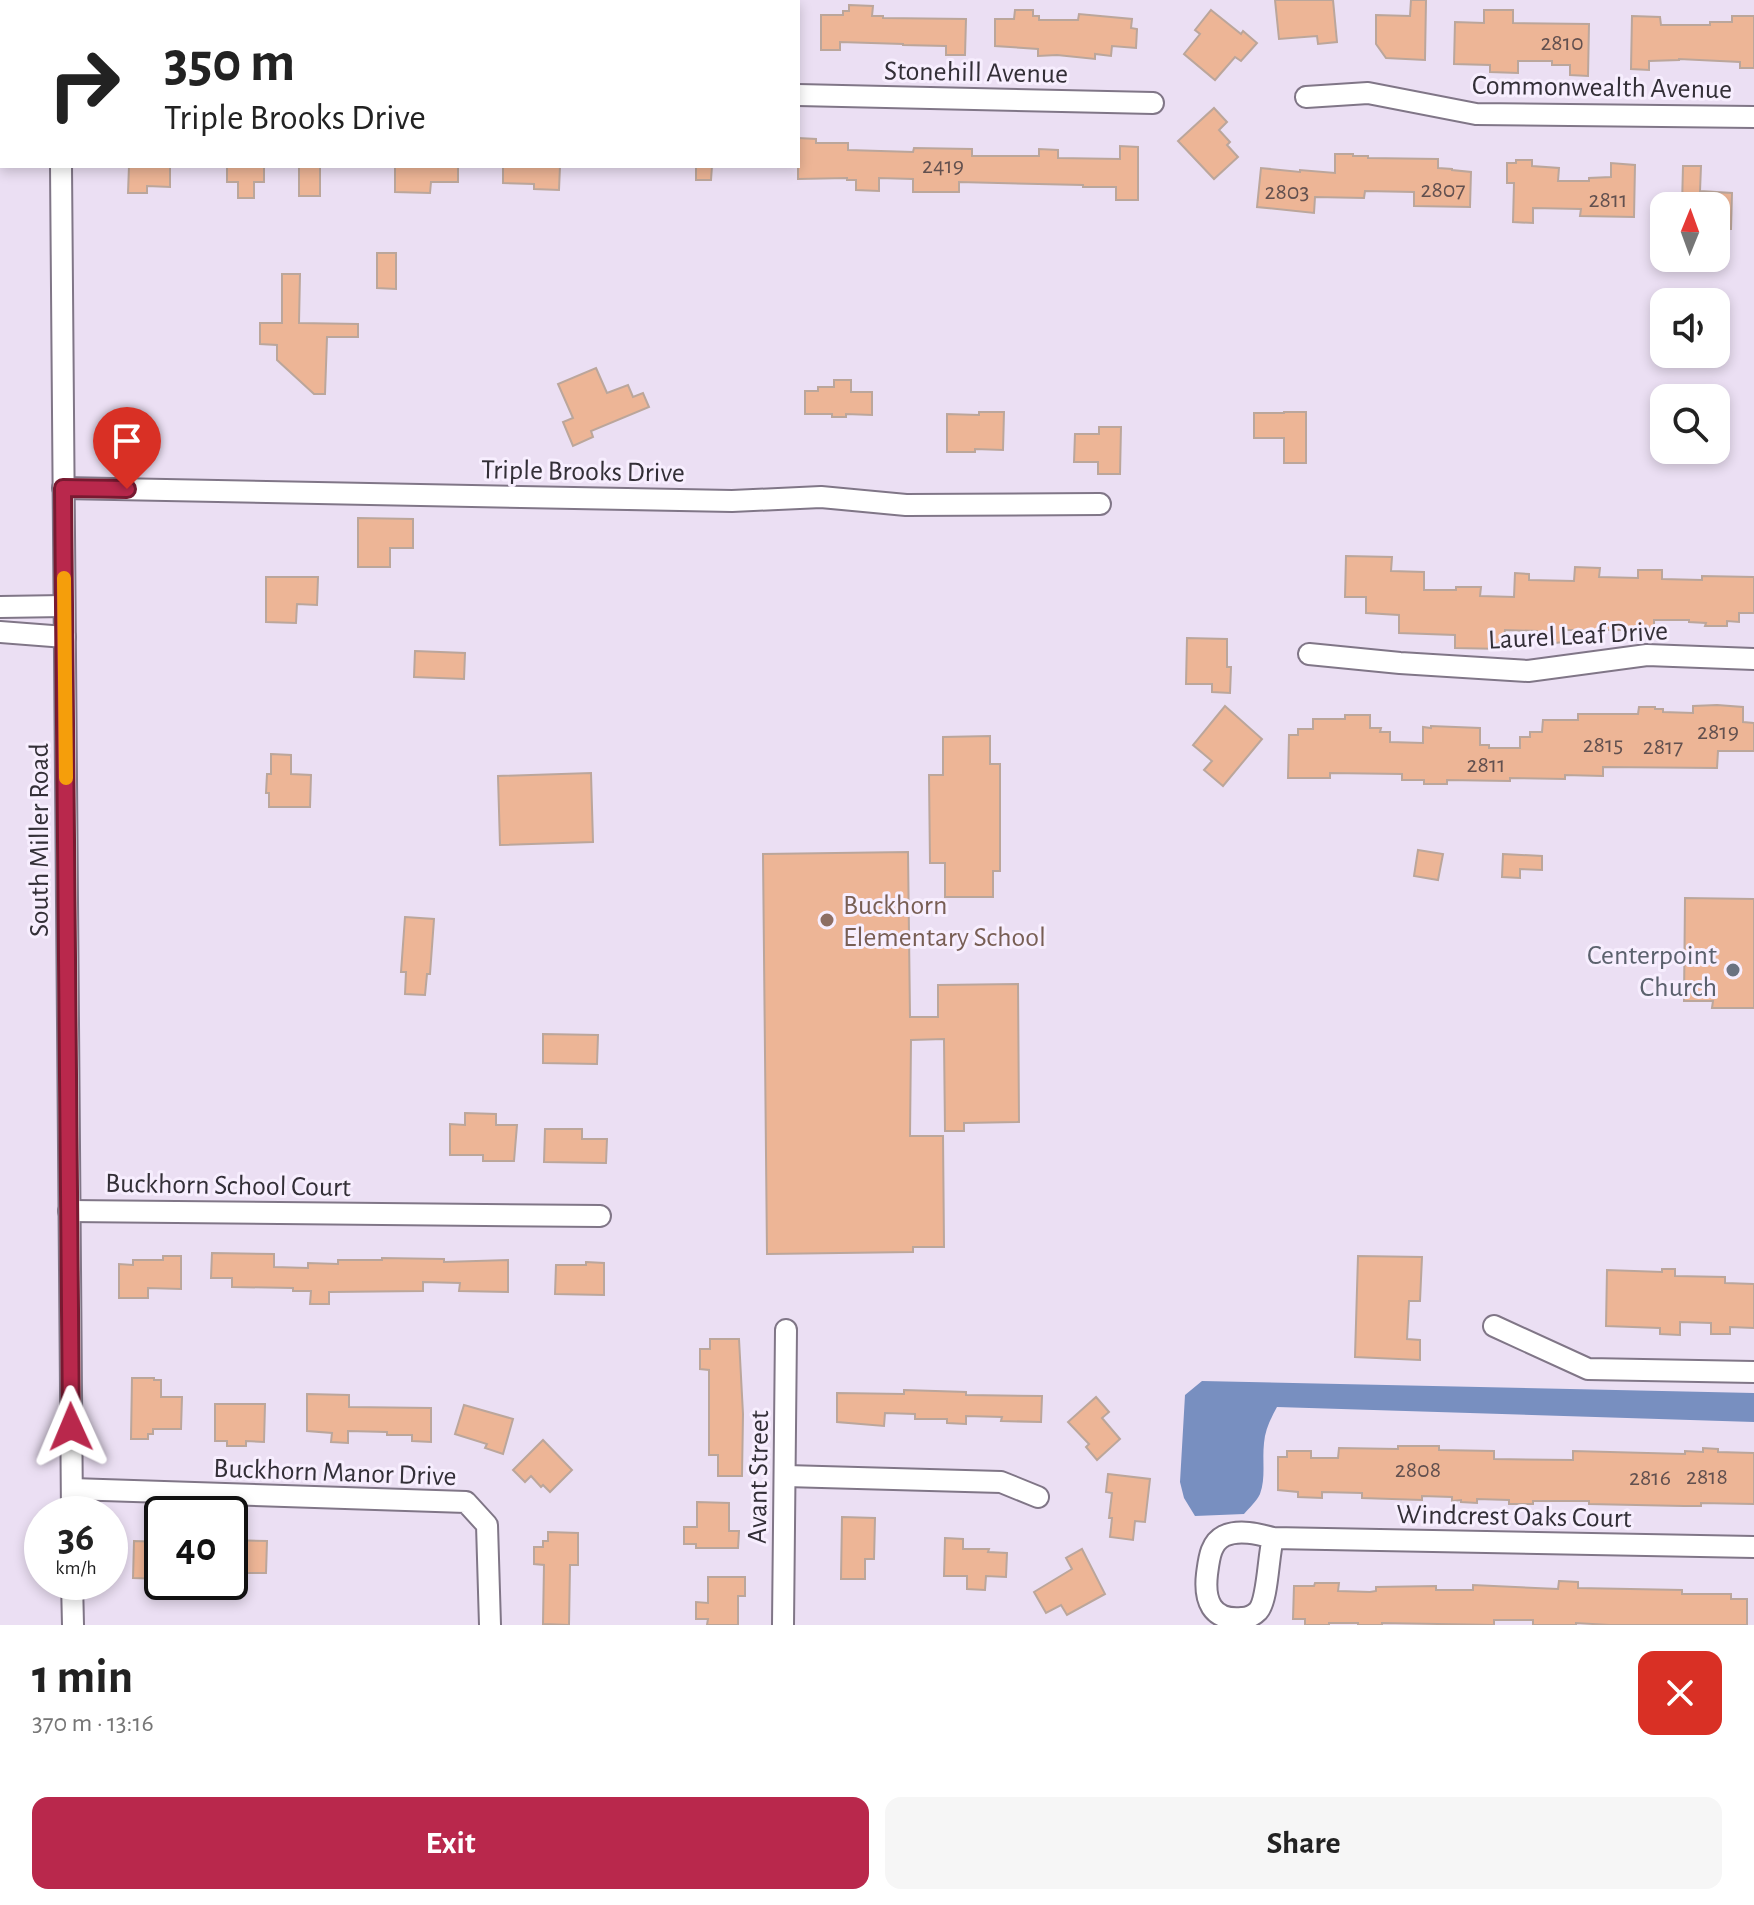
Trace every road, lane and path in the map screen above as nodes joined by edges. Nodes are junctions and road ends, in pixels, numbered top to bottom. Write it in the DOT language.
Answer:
graph roads {
  1 [pos="800,95"];
  2 [pos="1306,97"];
  3 [pos="1153,103"];
  4 [pos="1754,117"];
  5 [pos="61,168"];
  6 [pos="63,488"];
  7 [pos="1100,504"];
  8 [pos="64,606"];
  9 [pos="0,607"];
  10 [pos="0,632"];
  11 [pos="65,637"];
  12 [pos="1309,654"];
  13 [pos="1754,659"];
  14 [pos="69,1211"];
  15 [pos="600,1216"];
  16 [pos="1494,1326"];
  17 [pos="786,1330"];
  18 [pos="1754,1372"];
  19 [pos="786,1476"];
  20 [pos="72,1489"];
  21 [pos="72,1496"];
  22 [pos="1038,1497"];
  23 [pos="1273,1538"];
  24 [pos="1754,1547"];
  25 [pos="72,1600"];
  26 [pos="73,1625"];
  27 [pos="490,1625"];
  28 [pos="783,1625"];
  1 -- 3 [label="street, Stonehill Avenue"];
  2 -- 4 [label="street, Commonwealth Avenue"];
  5 -- 6 [label="street, South Miller Road"];
  6 -- 7 [label="street, Triple Brooks Drive"];
  6 -- 8 [label="street, South Miller Road"];
  8 -- 9 [label="street"];
  8 -- 11 [label="street, South Miller Road"];
  10 -- 11 [label="street"];
  11 -- 14 [label="street, South Miller Road"];
  12 -- 13 [label="street, Laurel Leaf Drive"];
  14 -- 15 [label="street, Buckhorn School Court"];
  14 -- 20 [label="street, South Miller Road"];
  16 -- 18 [label="street"];
  17 -- 19 [label="street, Avant Street"];
  19 -- 22 [label="street"];
  19 -- 28 [label="street, Avant Street"];
  20 -- 21 [label="street, South Miller Road"];
  20 -- 27 [label="street, Buckhorn Manor Drive"];
  23 -- 23 [label="street, Windcrest Oaks Court"];
  23 -- 24 [label="street, Windcrest Oaks Court"];
  25 -- 26 [label="street"];
}
